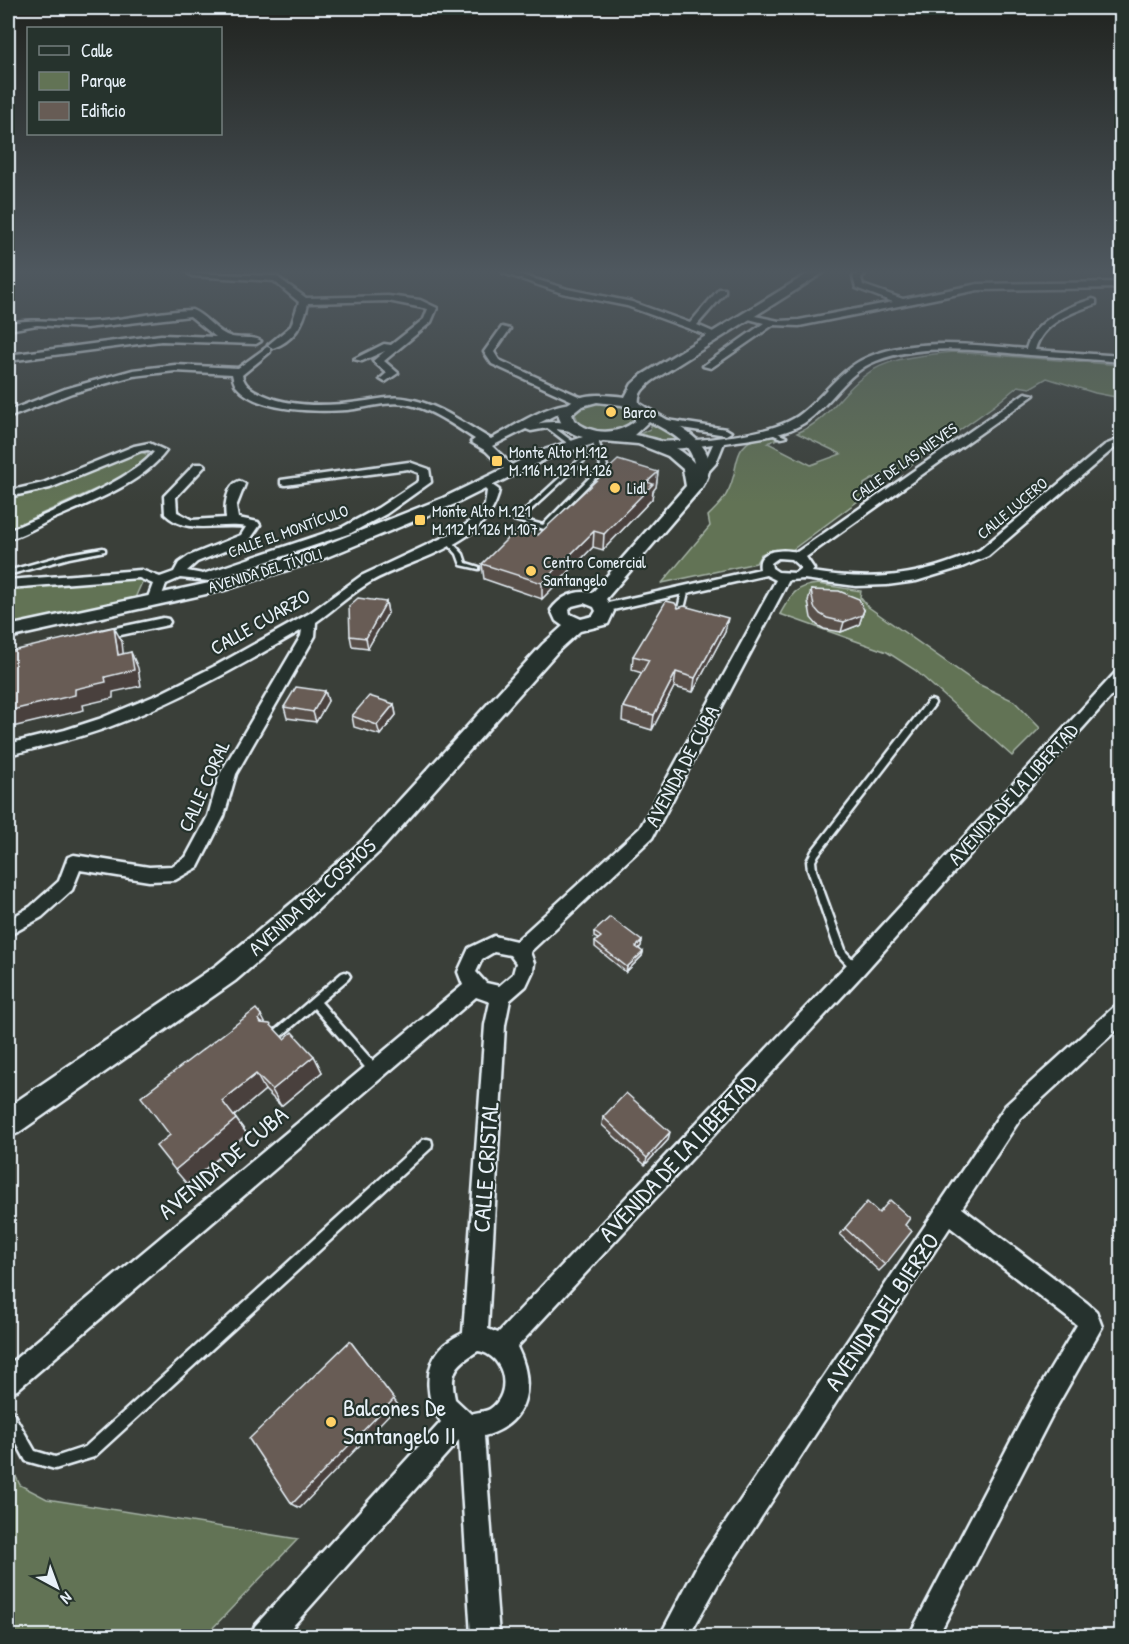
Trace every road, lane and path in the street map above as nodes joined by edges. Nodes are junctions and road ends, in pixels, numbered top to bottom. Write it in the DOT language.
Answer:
graph roads {
  1 [pos="247,349"];
  2 [pos="65,350"];
  3 [pos="259,350"];
  4 [pos="380,350"];
  5 [pos="392,350"];
  6 [pos="491,350"];
  7 [pos="692,350"];
  8 [pos="732,350"];
  9 [pos="924,350"];
  10 [pos="992,350"];
  11 [pos="1030,352"];
  12 [pos="8,358"];
  13 [pos="1122,358"];
  14 [pos="359,359"];
  15 [pos="708,366"];
  16 [pos="228,371"];
  17 [pos="240,371"];
  18 [pos="647,378"];
  19 [pos="385,379"];
  20 [pos="1029,395"];
  21 [pos="602,398"];
  22 [pos="637,408"];
  23 [pos="8,415"];
  24 [pos="564,419"];
  25 [pos="667,423"];
  26 [pos="769,431"];
  27 [pos="751,434"];
  28 [pos="603,436"];
  29 [pos="1122,436"];
  30 [pos="783,438"];
  31 [pos="720,440"];
  32 [pos="1122,441"];
  33 [pos="691,443"];
  34 [pos="574,444"];
  35 [pos="656,445"];
  36 [pos="1109,447"];
  37 [pos="490,449"];
  38 [pos="199,466"];
  39 [pos="511,470"];
  40 [pos="703,471"];
  41 [pos="285,482"];
  42 [pos="485,483"];
  43 [pos="239,484"];
  44 [pos="688,492"];
  45 [pos="8,494"];
  46 [pos="232,521"];
  47 [pos="8,535"];
  48 [pos="449,542"];
  49 [pos="103,550"];
  50 [pos="798,557"];
  51 [pos="477,568"];
  52 [pos="768,571"];
  53 [pos="8,573"];
  54 [pos="179,574"];
  55 [pos="804,575"];
  56 [pos="784,578"];
  57 [pos="160,582"];
  58 [pos="8,584"];
  59 [pos="686,588"];
  60 [pos="154,600"];
  61 [pos="600,604"];
  62 [pos="678,619"];
  63 [pos="309,620"];
  64 [pos="163,622"];
  65 [pos="576,624"];
  66 [pos="8,632"];
  67 [pos="85,638"];
  68 [pos="1122,674"];
  69 [pos="931,704"];
  70 [pos="8,749"];
  71 [pos="8,929"];
  72 [pos="518,951"];
  73 [pos="856,968"];
  74 [pos="345,976"];
  75 [pos="474,987"];
  76 [pos="501,995"];
  77 [pos="315,1002"];
  78 [pos="1122,1012"];
  79 [pos="275,1036"];
  80 [pos="374,1070"];
  81 [pos="8,1123"];
  82 [pos="427,1144"];
  83 [pos="949,1212"];
  84 [pos="475,1339"];
  85 [pos="501,1347"];
  86 [pos="8,1381"];
  87 [pos="8,1414"];
  88 [pos="465,1425"];
  89 [pos="265,1636"];
  90 [pos="485,1636"];
  91 [pos="674,1636"];
  92 [pos="923,1636"];
  1 -- 16 [label="street"];
  2 -- 12 [label="street"];
  3 -- 17 [label="street"];
  4 -- 14 [label="street"];
  5 -- 19 [label="street"];
  6 -- 24 [label="street"];
  7 -- 18 [label="main road"];
  8 -- 15 [label="street"];
  9 -- 26 [label="street"];
  10 -- 11 [label="street"];
  11 -- 13 [label="street"];
  16 -- 17 [label="street"];
  16 -- 23 [label="street"];
  16 -- 37 [label="street"];
  17 -- 24 [label="street"];
  18 -- 21 [label="main road"];
  18 -- 22 [label="main road"];
  20 -- 50 [label="street, CALLE DE LAS NIEVES"];
  21 -- 22 [label="main road"];
  21 -- 24 [label="main road"];
  22 -- 25 [label="main road"];
  22 -- 28 [label="main road, AVENIDA DEL TÍVOLI"];
  24 -- 28 [label="main road"];
  24 -- 34 [label="lane"];
  24 -- 37 [label="street"];
  24 -- 39 [label="main road, AVENIDA DEL TÍVOLI"];
  25 -- 27 [label="street"];
  25 -- 33 [label="main road"];
  26 -- 27 [label="street"];
  26 -- 30 [label="lane"];
  27 -- 31 [label="street"];
  28 -- 34 [label="main road, AVENIDA DEL TÍVOLI"];
  28 -- 34 [label="lane"];
  28 -- 35 [label="main road"];
  29 -- 36 [label="street"];
  31 -- 33 [label="street"];
  31 -- 40 [label="street"];
  32 -- 36 [label="street, CALLE LUCERO"];
  33 -- 35 [label="street"];
  33 -- 40 [label="main road"];
  34 -- 39 [label="main road, AVENIDA DEL TÍVOLI"];
  35 -- 44 [label="main road"];
  36 -- 55 [label="street, CALLE LUCERO"];
  37 -- 39 [label="street"];
  38 -- 46 [label="street"];
  39 -- 42 [label="main road, AVENIDA DEL TÍVOLI"];
  40 -- 44 [label="main road"];
  41 -- 54 [label="street, CALLE EL MONTÍCULO"];
  42 -- 48 [label="street, CALLE CUARZO"];
  42 -- 60 [label="main road, AVENIDA DEL TÍVOLI"];
  43 -- 46 [label="street"];
  44 -- 61 [label="main road"];
  45 -- 47 [label="street"];
  46 -- 54 [label="street"];
  48 -- 51 [label="lane"];
  48 -- 63 [label="street, CALLE CUARZO"];
  49 -- 53 [label="lane"];
  50 -- 52 [label="street"];
  50 -- 55 [label="street"];
  52 -- 56 [label="street"];
  52 -- 59 [label="street"];
  54 -- 57 [label="street"];
  55 -- 56 [label="street, CALLE LUCERO"];
  56 -- 72 [label="street, AVENIDA DE CUBA"];
  57 -- 58 [label="street"];
  57 -- 60 [label="street"];
  59 -- 61 [label="street"];
  59 -- 62 [label="lane"];
  60 -- 66 [label="main road, AVENIDA DEL TÍVOLI"];
  61 -- 65 [label="main road"];
  61 -- 65 [label="main road"];
  63 -- 70 [label="street, CALLE CUARZO"];
  63 -- 71 [label="street, CALLE CORAL"];
  64 -- 67 [label="street"];
  65 -- 81 [label="main road, AVENIDA DEL COSMOS"];
  68 -- 73 [label="street, AVENIDA DE LA LIBERTAD"];
  69 -- 73 [label="lane"];
  72 -- 75 [label="street"];
  72 -- 76 [label="street"];
  73 -- 85 [label="street, AVENIDA DE LA LIBERTAD"];
  74 -- 77 [label="lane"];
  75 -- 76 [label="street"];
  75 -- 80 [label="street, AVENIDA DE CUBA"];
  76 -- 84 [label="street, CALLE CRISTAL"];
  77 -- 79 [label="lane"];
  77 -- 80 [label="lane"];
  78 -- 83 [label="street, AVENIDA DEL BIERZO"];
  80 -- 86 [label="street, AVENIDA DE CUBA"];
  82 -- 87 [label="lane"];
  83 -- 91 [label="street, AVENIDA DEL BIERZO"];
  83 -- 92 [label="street"];
  84 -- 85 [label="street"];
  84 -- 88 [label="street"];
  85 -- 88 [label="street"];
  88 -- 89 [label="street"];
  88 -- 90 [label="street"];
}
